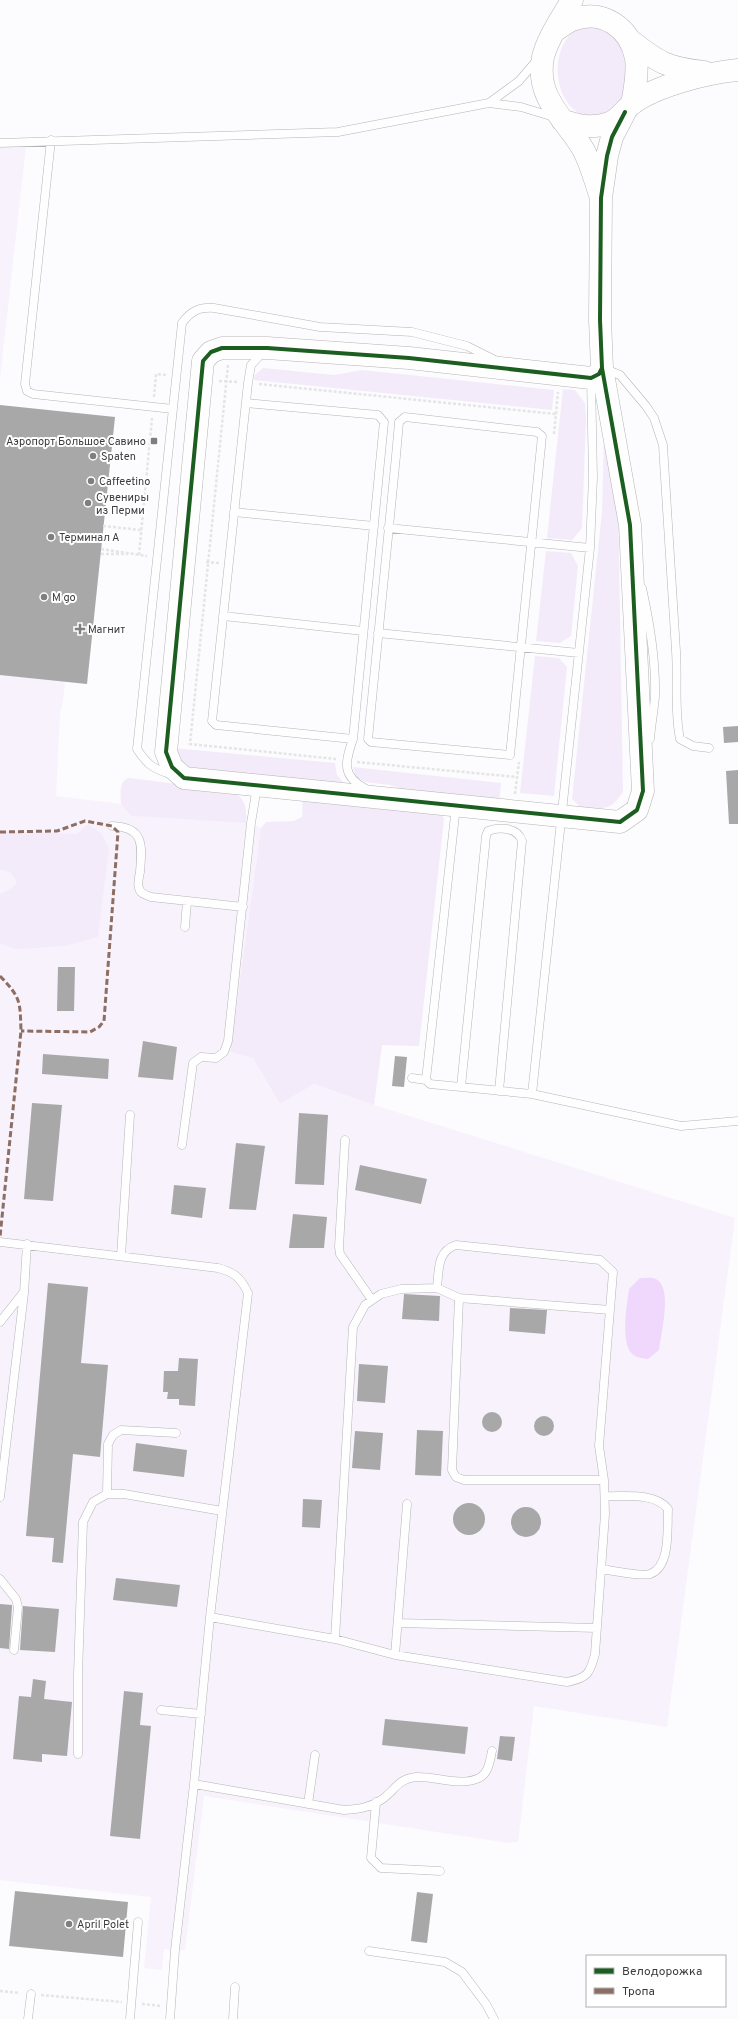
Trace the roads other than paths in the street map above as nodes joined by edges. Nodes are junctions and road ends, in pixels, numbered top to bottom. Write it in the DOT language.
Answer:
graph roads {
  1 [pos="572,0"];
  2 [pos="551,39"];
  3 [pos="631,41"];
  4 [pos="738,70"];
  5 [pos="713,73"];
  6 [pos="489,102"];
  7 [pos="629,108"];
  8 [pos="562,120"];
  9 [pos="51,140"];
  10 [pos="0,142"];
  11 [pos="601,198"];
  12 [pos="267,348"];
  13 [pos="514,369"];
  14 [pos="597,373"];
  15 [pos="246,403"];
  16 [pos="173,409"];
  17 [pos="234,512"];
  18 [pos="374,526"];
  19 [pos="388,528"];
  20 [pos="532,543"];
  21 [pos="590,548"];
  22 [pos="223,616"];
  23 [pos="364,631"];
  24 [pos="378,633"];
  25 [pos="522,647"];
  26 [pos="579,653"];
  27 [pos="353,739"];
  28 [pos="709,748"];
  29 [pos="184,778"];
  30 [pos="257,786"];
  31 [pos="380,796"];
  32 [pos="456,805"];
  33 [pos="562,816"];
  34 [pos="112,826"];
  35 [pos="187,901"];
  36 [pos="243,907"];
  37 [pos="185,927"];
  38 [pos="412,1078"];
  39 [pos="426,1080"];
  40 [pos="461,1087"];
  41 [pos="499,1091"];
  42 [pos="532,1094"];
  43 [pos="130,1115"];
  44 [pos="738,1121"];
  45 [pos="345,1140"];
  46 [pos="182,1145"];
  47 [pos="0,1242"];
  48 [pos="27,1244"];
  49 [pos="121,1256"];
  50 [pos="437,1288"];
  51 [pos="24,1292"];
  52 [pos="459,1298"];
  53 [pos="372,1300"];
  54 [pos="610,1310"];
  55 [pos="0,1322"];
  56 [pos="176,1433"];
  57 [pos="604,1480"];
  58 [pos="107,1494"];
  59 [pos="605,1496"];
  60 [pos="0,1497"];
  61 [pos="407,1504"];
  62 [pos="222,1511"];
  63 [pos="601,1569"];
  64 [pos="0,1579"];
  65 [pos="210,1617"];
  66 [pos="398,1623"];
  67 [pos="597,1628"];
  68 [pos="335,1639"];
  69 [pos="14,1650"];
  70 [pos="396,1655"];
  71 [pos="161,1710"];
  72 [pos="201,1714"];
  73 [pos="492,1751"];
  74 [pos="78,1754"];
  75 [pos="315,1755"];
  76 [pos="194,1784"];
  77 [pos="376,1802"];
  78 [pos="308,1804"];
  79 [pos="440,1871"];
  80 [pos="138,1922"];
  81 [pos="369,1951"];
  82 [pos="235,1987"];
  83 [pos="32,1994"];
  84 [pos="28,2019"];
  85 [pos="130,2019"];
  86 [pos="170,2019"];
  87 [pos="232,2019"];
  88 [pos="494,2019"];
  1 -- 2 [label="street"];
  2 -- 3 [label="street"];
  2 -- 6 [label="lane"];
  2 -- 8 [label="street"];
  3 -- 5 [label="street"];
  3 -- 7 [label="street"];
  4 -- 5 [label="street"];
  5 -- 7 [label="street"];
  6 -- 8 [label="lane"];
  6 -- 9 [label="lane"];
  7 -- 8 [label="street"];
  7 -- 11 [label="street"];
  8 -- 11 [label="street"];
  9 -- 10 [label="lane"];
  9 -- 16 [label="lane"];
  11 -- 14 [label="street"];
  12 -- 13 [label="street"];
  12 -- 15 [label="lane"];
  12 -- 29 [label="street"];
  13 -- 14 [label="street"];
  13 -- 16 [label="lane"];
  14 -- 21 [label="lane"];
  14 -- 28 [label="lane"];
  14 -- 33 [label="street"];
  15 -- 17 [label="lane"];
  15 -- 18 [label="lane"];
  16 -- 29 [label="lane"];
  17 -- 18 [label="lane"];
  17 -- 22 [label="lane"];
  18 -- 23 [label="lane"];
  19 -- 20 [label="lane"];
  19 -- 20 [label="lane"];
  19 -- 24 [label="lane"];
  20 -- 21 [label="lane"];
  20 -- 25 [label="lane"];
  21 -- 26 [label="lane"];
  22 -- 23 [label="lane"];
  22 -- 27 [label="lane"];
  23 -- 27 [label="lane"];
  24 -- 25 [label="lane"];
  24 -- 25 [label="lane"];
  25 -- 26 [label="lane"];
  26 -- 33 [label="lane"];
  27 -- 31 [label="lane"];
  29 -- 30 [label="street"];
  30 -- 31 [label="street"];
  30 -- 36 [label="lane"];
  31 -- 32 [label="street"];
  32 -- 33 [label="street"];
  32 -- 39 [label="lane"];
  33 -- 42 [label="lane"];
  34 -- 35 [label="lane"];
  35 -- 36 [label="lane"];
  35 -- 37 [label="lane"];
  36 -- 46 [label="lane"];
  38 -- 39 [label="lane"];
  39 -- 40 [label="lane"];
  40 -- 41 [label="lane"];
  40 -- 41 [label="lane"];
  41 -- 42 [label="lane"];
  42 -- 44 [label="lane"];
  43 -- 49 [label="lane"];
  45 -- 53 [label="lane"];
  47 -- 48 [label="lane"];
  48 -- 49 [label="lane"];
  48 -- 51 [label="lane"];
  49 -- 62 [label="lane"];
  50 -- 52 [label="lane"];
  50 -- 53 [label="lane"];
  50 -- 54 [label="lane"];
  51 -- 55 [label="lane"];
  51 -- 60 [label="lane"];
  52 -- 54 [label="lane"];
  52 -- 57 [label="lane"];
  53 -- 68 [label="lane"];
  54 -- 57 [label="lane"];
  56 -- 58 [label="lane"];
  57 -- 59 [label="lane"];
  58 -- 62 [label="lane"];
  58 -- 74 [label="lane"];
  59 -- 63 [label="lane"];
  59 -- 63 [label="lane"];
  61 -- 66 [label="lane"];
  62 -- 65 [label="lane"];
  63 -- 67 [label="lane"];
  64 -- 69 [label="lane"];
  65 -- 68 [label="lane"];
  65 -- 72 [label="lane"];
  66 -- 67 [label="lane"];
  66 -- 70 [label="lane"];
  67 -- 70 [label="lane"];
  68 -- 70 [label="lane"];
  71 -- 72 [label="lane"];
  72 -- 76 [label="lane"];
  73 -- 77 [label="lane"];
  75 -- 78 [label="lane"];
  76 -- 78 [label="lane"];
  76 -- 86 [label="lane"];
  77 -- 78 [label="lane"];
  77 -- 79 [label="lane"];
  80 -- 85 [label="lane"];
  81 -- 88 [label="lane"];
  82 -- 87 [label="lane"];
  83 -- 84 [label="lane"];
}
